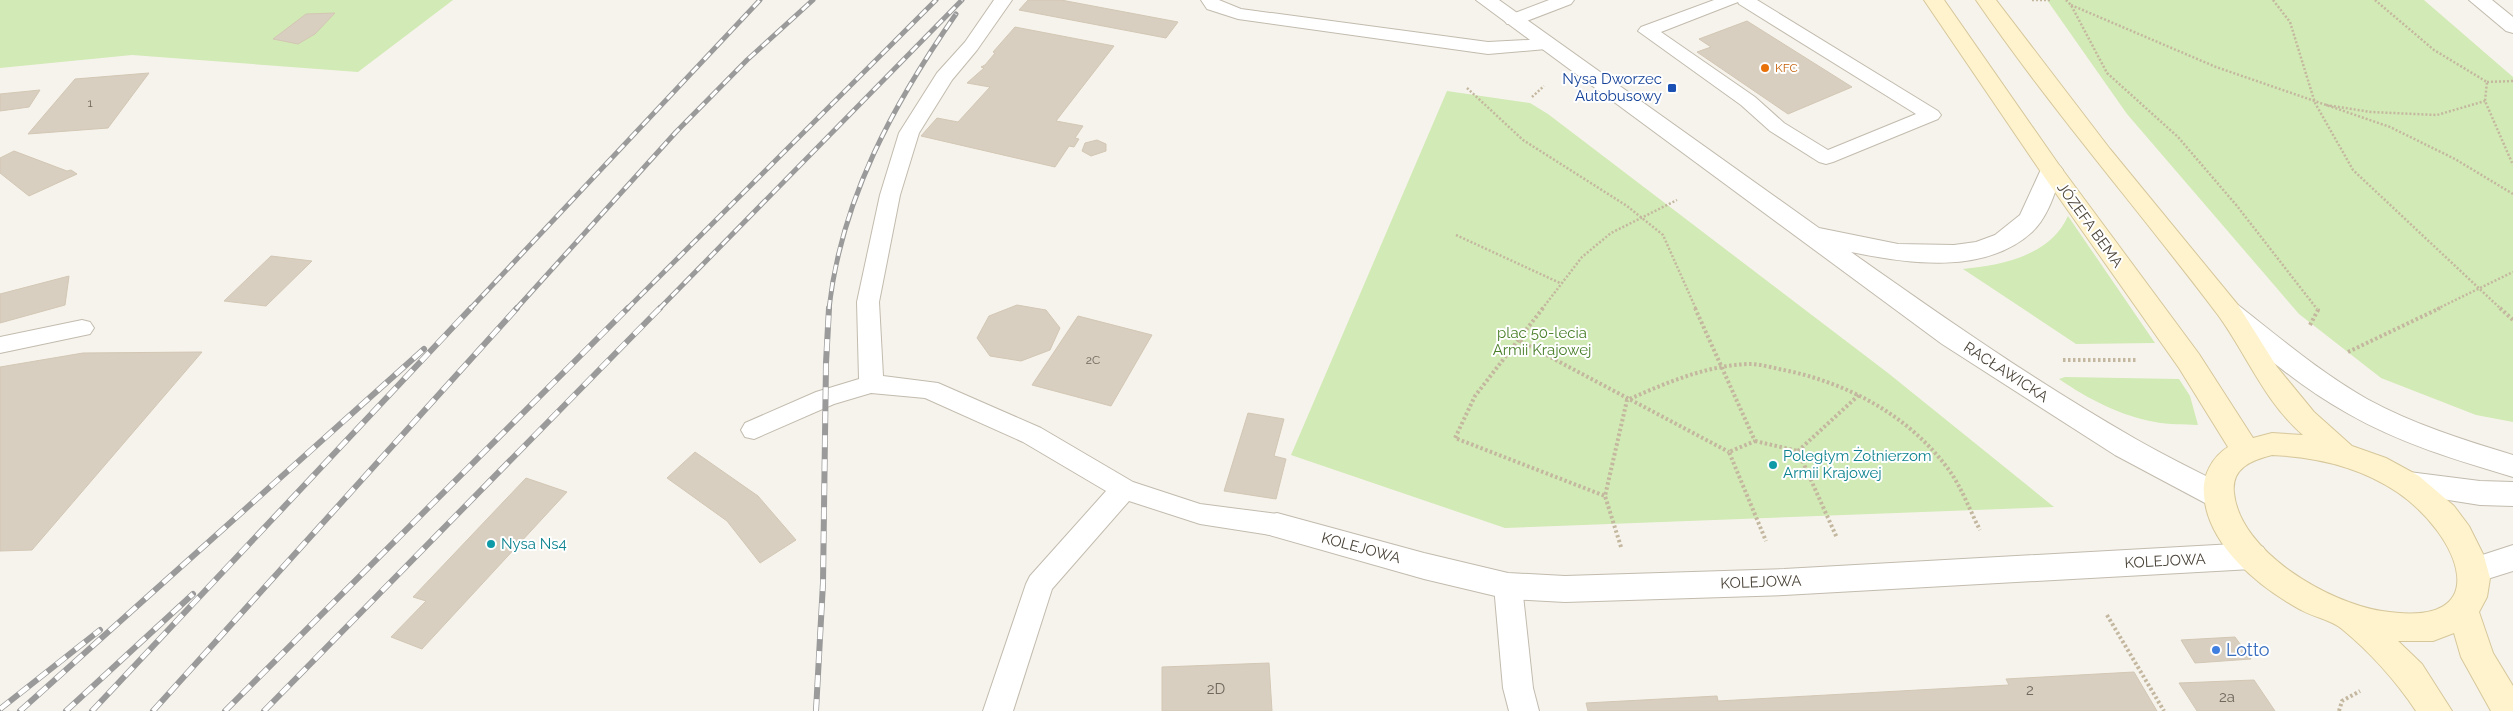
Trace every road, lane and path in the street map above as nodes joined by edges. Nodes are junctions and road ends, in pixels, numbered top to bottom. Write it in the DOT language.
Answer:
graph roads {
  1 [pos="1003,0"];
  2 [pos="1210,0"];
  3 [pos="1486,0"];
  4 [pos="1564,0"];
  5 [pos="1730,0"];
  6 [pos="1746,0"];
  7 [pos="1934,0"];
  8 [pos="1986,0"];
  9 [pos="2032,0"];
  10 [pos="2051,0"];
  11 [pos="2066,0"];
  12 [pos="2273,0"];
  13 [pos="2375,0"];
  14 [pos="2479,0"];
  15 [pos="2071,5"];
  16 [pos="1513,20"];
  17 [pos="2513,28"];
  18 [pos="1546,44"];
  19 [pos="2513,81"];
  20 [pos="2487,82"];
  21 [pos="1467,88"];
  22 [pos="2486,102"];
  23 [pos="2315,103"];
  24 [pos="2513,165"];
  25 [pos="2051,170"];
  26 [pos="2513,194"];
  27 [pos="1677,200"];
  28 [pos="1642,218"];
  29 [pos="1804,231"];
  30 [pos="1456,235"];
  31 [pos="2513,272"];
  32 [pos="1560,283"];
  33 [pos="2479,289"];
  34 [pos="2229,311"];
  35 [pos="2513,320"];
  36 [pos="82,328"];
  37 [pos="2308,330"];
  38 [pos="1520,341"];
  39 [pos="0,345"];
  40 [pos="2345,354"];
  41 [pos="2062,360"];
  42 [pos="2146,360"];
  43 [pos="1722,367"];
  44 [pos="871,384"];
  45 [pos="1860,394"];
  46 [pos="1626,400"];
  47 [pos="754,430"];
  48 [pos="1755,441"];
  49 [pos="1798,451"];
  50 [pos="2246,451"];
  51 [pos="1728,452"];
  52 [pos="2341,452"];
  53 [pos="2513,466"];
  54 [pos="2409,484"];
  55 [pos="1124,489"];
  56 [pos="2513,494"];
  57 [pos="1605,496"];
  58 [pos="2218,496"];
  59 [pos="1277,525"];
  60 [pos="2252,556"];
  61 [pos="2513,558"];
  62 [pos="2481,568"];
  63 [pos="2002,570"];
  64 [pos="1855,578"];
  65 [pos="1784,582"];
  66 [pos="1634,585"];
  67 [pos="1508,586"];
  68 [pos="2107,616"];
  69 [pos="2351,616"];
  70 [pos="2465,616"];
  71 [pos="2360,691"];
  72 [pos="998,711"];
  73 [pos="1524,711"];
  74 [pos="2164,711"];
  75 [pos="2339,711"];
  76 [pos="2435,711"];
  77 [pos="2509,711"];
  1 -- 44 [label="lane"];
  2 -- 18 [label="lane"];
  3 -- 16 [label="street, RACŁAWICKA"];
  4 -- 16 [label="lane"];
  5 -- 6 [label="lane"];
  7 -- 25 [label="main road, JÓZEFA BEMA"];
  8 -- 34 [label="main road"];
  9 -- 10 [label="path"];
  11 -- 15 [label="path"];
  12 -- 23 [label="path"];
  13 -- 20 [label="path"];
  14 -- 17 [label="street"];
  15 -- 23 [label="path"];
  15 -- 37 [label="path"];
  16 -- 18 [label="street, RACŁAWICKA"];
  18 -- 29 [label="street, RACŁAWICKA"];
  19 -- 20 [label="path"];
  20 -- 22 [label="path"];
  21 -- 28 [label="path"];
  22 -- 23 [label="path"];
  22 -- 24 [label="path"];
  23 -- 26 [label="path"];
  23 -- 33 [label="path"];
  25 -- 29 [label="street, RACŁAWICKA"];
  25 -- 50 [label="main road, JÓZEFA BEMA"];
  27 -- 28 [label="path"];
  28 -- 32 [label="path"];
  28 -- 43 [label="path"];
  29 -- 58 [label="street, RACŁAWICKA"];
  30 -- 32 [label="path"];
  31 -- 33 [label="path"];
  32 -- 38 [label="path"];
  33 -- 35 [label="path"];
  33 -- 40 [label="path"];
  34 -- 52 [label="main road"];
  34 -- 53 [label="street"];
  36 -- 39 [label="lane"];
  38 -- 46 [label="path"];
  38 -- 57 [label="path"];
  41 -- 42 [label="path"];
  43 -- 45 [label="path"];
  43 -- 46 [label="path"];
  43 -- 48 [label="path"];
  44 -- 47 [label="lane"];
  44 -- 55 [label="lane"];
  45 -- 49 [label="path"];
  45 -- 63 [label="path"];
  46 -- 51 [label="path"];
  46 -- 57 [label="path"];
  48 -- 49 [label="path"];
  48 -- 51 [label="path"];
  49 -- 64 [label="path"];
  50 -- 52 [label="main road"];
  50 -- 58 [label="main road"];
  51 -- 65 [label="path"];
  52 -- 54 [label="main road"];
  54 -- 56 [label="street"];
  54 -- 62 [label="main road"];
  55 -- 59 [label="lane"];
  55 -- 72 [label="lane"];
  57 -- 66 [label="path"];
  58 -- 60 [label="main road"];
  59 -- 67 [label="street, KOLEJOWA"];
  60 -- 63 [label="street, KOLEJOWA"];
  60 -- 69 [label="main road"];
  61 -- 62 [label="street"];
  62 -- 70 [label="main road"];
  63 -- 64 [label="street, KOLEJOWA"];
  64 -- 65 [label="street, KOLEJOWA"];
  65 -- 66 [label="street, KOLEJOWA"];
  66 -- 67 [label="street, KOLEJOWA"];
  67 -- 73 [label="lane"];
  68 -- 74 [label="path"];
  69 -- 70 [label="main road"];
  69 -- 76 [label="main road"];
  70 -- 77 [label="main road"];
  71 -- 75 [label="path"];
}
